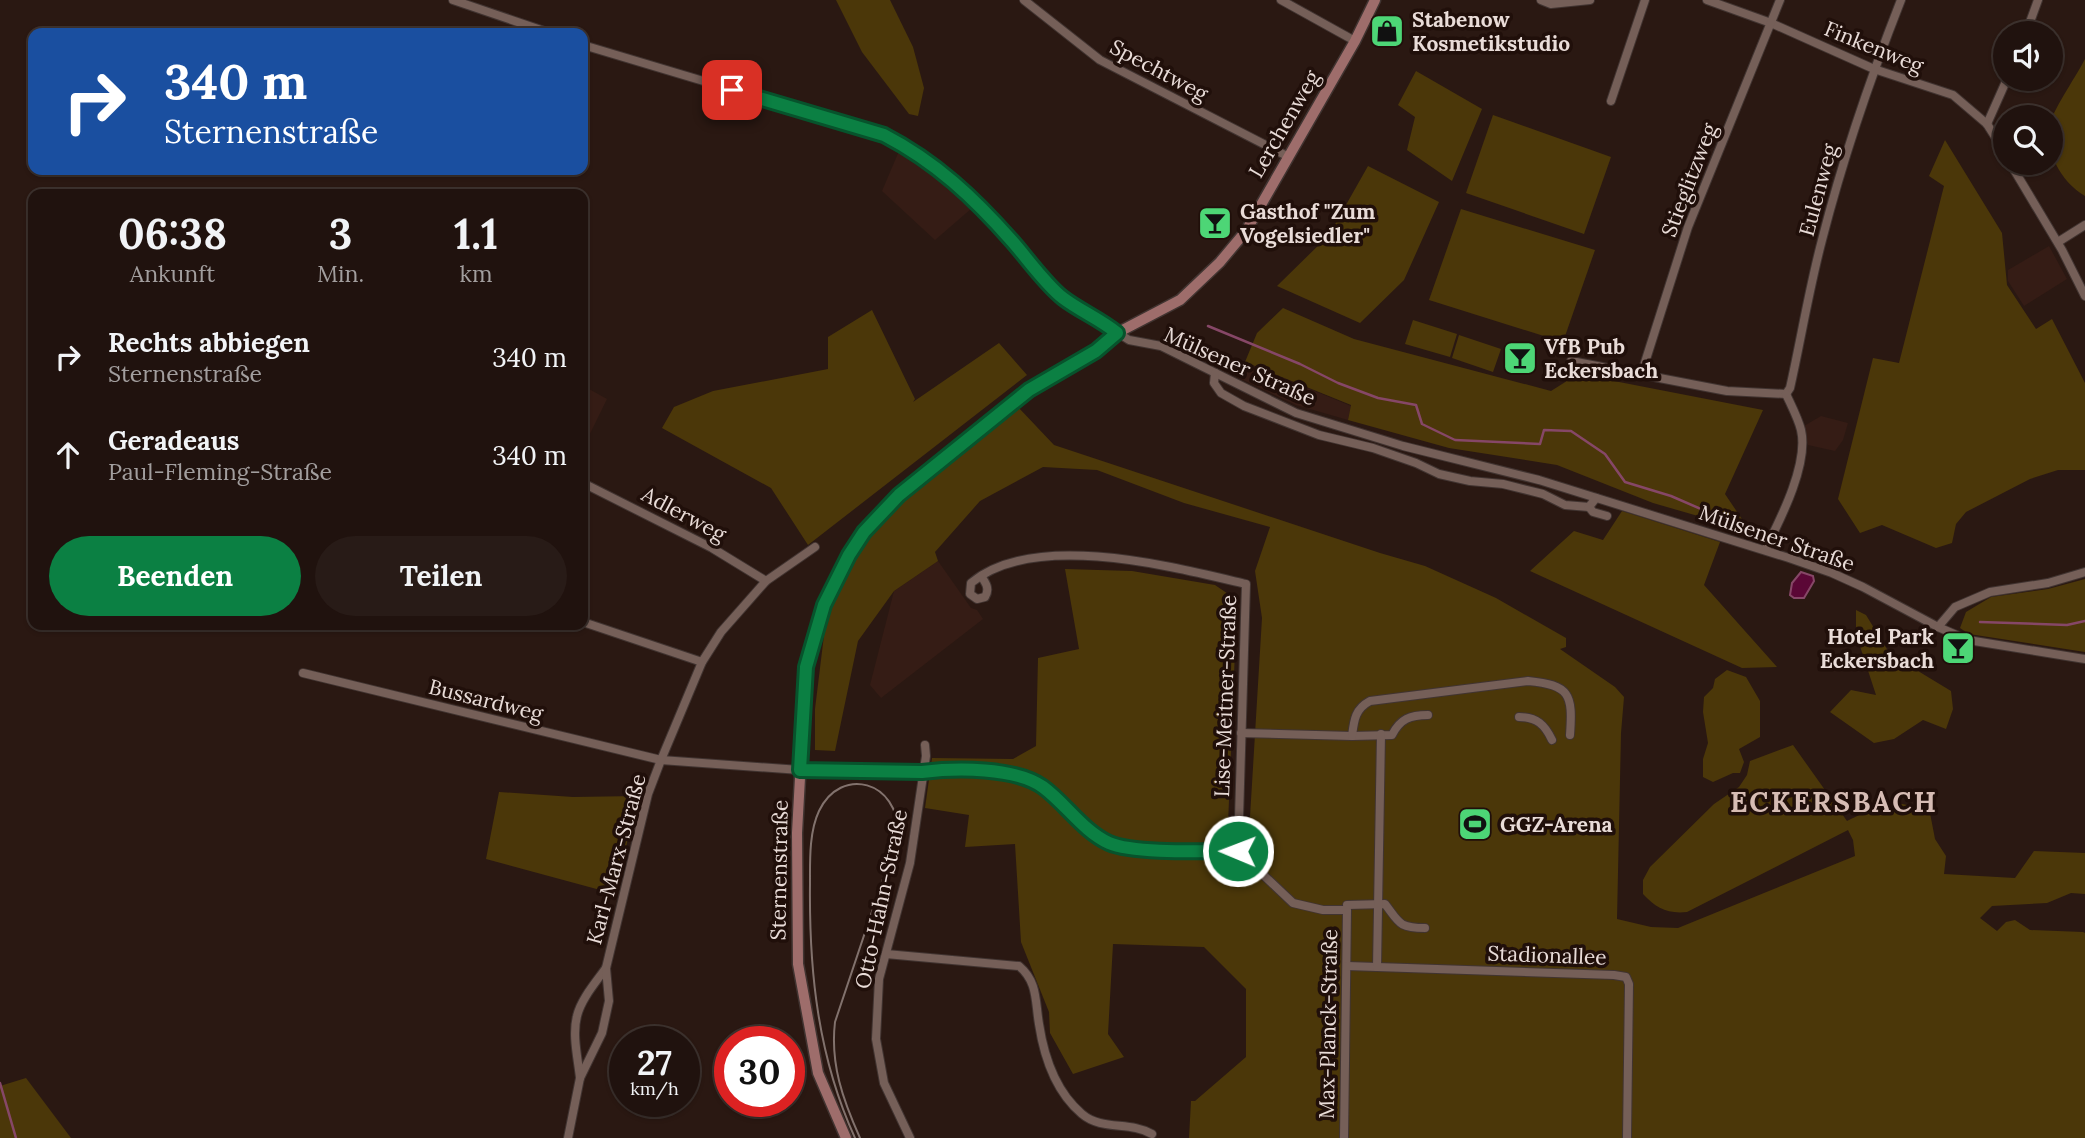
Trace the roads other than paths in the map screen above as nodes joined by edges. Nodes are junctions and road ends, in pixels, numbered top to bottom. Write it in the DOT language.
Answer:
graph roads {
  1 [pos="453,0"];
  2 [pos="1024,0"];
  3 [pos="1281,0"];
  4 [pos="1375,0"];
  5 [pos="1541,0"];
  6 [pos="1590,0"];
  7 [pos="1645,0"];
  8 [pos="1707,0"];
  9 [pos="1780,0"];
  10 [pos="1900,0"];
  11 [pos="2038,0"];
  12 [pos="1552,2"];
  13 [pos="2030,21"];
  14 [pos="1771,23"];
  15 [pos="535,28"];
  16 [pos="1355,41"];
  17 [pos="588,46"];
  18 [pos="1874,69"];
  19 [pos="2002,91"];
  20 [pos="1611,101"];
  21 [pos="1987,124"];
  22 [pos="1993,133"];
  23 [pos="1287,156"];
  24 [pos="2017,175"];
  25 [pos="2085,225"];
  26 [pos="2057,242"];
  27 [pos="2085,296"];
  28 [pos="1117,333"];
  29 [pos="1571,361"];
  30 [pos="1214,373"];
  31 [pos="1641,375"];
  32 [pos="1029,390"];
  33 [pos="1786,394"];
  34 [pos="588,486"];
  35 [pos="1596,498"];
  36 [pos="1589,507"];
  37 [pos="1607,516"];
  38 [pos="815,547"];
  39 [pos="1765,550"];
  40 [pos="2085,572"];
  41 [pos="981,576"];
  42 [pos="766,581"];
  43 [pos="588,624"];
  44 [pos="1938,627"];
  45 [pos="2085,659"];
  46 [pos="702,662"];
  47 [pos="303,673"];
  48 [pos="1428,715"];
  49 [pos="1519,717"];
  50 [pos="1241,733"];
  51 [pos="1381,734"];
  52 [pos="1570,735"];
  53 [pos="1352,736"];
  54 [pos="1552,740"];
  55 [pos="925,745"];
  56 [pos="661,760"];
  57 [pos="800,770"];
  58 [pos="922,772"];
  59 [pos="1238,851"];
  60 [pos="1379,905"];
  61 [pos="1347,907"];
  62 [pos="1425,928"];
  63 [pos="886,954"];
  64 [pos="1346,966"];
  65 [pos="1377,967"];
  66 [pos="606,968"];
  67 [pos="580,1079"];
  68 [pos="1152,1134"];
  69 [pos="568,1138"];
  70 [pos="846,1138"];
  71 [pos="910,1138"];
  72 [pos="1344,1138"];
  73 [pos="1626,1138"];
  1 -- 15 [label="street"];
  2 -- 23 [label="street, Spechtweg"];
  3 -- 16 [label="street"];
  4 -- 16 [label="street, Lerchenweg"];
  5 -- 12 [label="street"];
  6 -- 12 [label="street"];
  7 -- 20 [label="street"];
  8 -- 14 [label="street, Finkenweg"];
  9 -- 14 [label="street, Stieglitzweg"];
  10 -- 18 [label="street, Eulenweg"];
  11 -- 13 [label="street"];
  14 -- 18 [label="street, Finkenweg"];
  14 -- 31 [label="street, Stieglitzweg"];
  16 -- 23 [label="street, Lerchenweg"];
  17 -- 28 [label="street, Mülsener Straße"];
  18 -- 21 [label="street, Finkenweg"];
  18 -- 33 [label="street, Eulenweg"];
  19 -- 21 [label="street"];
  21 -- 22 [label="street, Finkenweg"];
  23 -- 28 [label="street, Lerchenweg"];
  24 -- 26 [label="street"];
  25 -- 26 [label="street"];
  26 -- 27 [label="street"];
  28 -- 30 [label="street, Mülsener Straße"];
  28 -- 32 [label="street, Lerchenweg"];
  29 -- 31 [label="street"];
  30 -- 35 [label="street, Mülsener Straße"];
  30 -- 36 [label="street"];
  31 -- 33 [label="street"];
  32 -- 57 [label="street, Sternenstraße"];
  33 -- 39 [label="street"];
  34 -- 42 [label="street, Adlerweg"];
  35 -- 36 [label="street"];
  35 -- 39 [label="street, Mülsener Straße"];
  36 -- 37 [label="street"];
  38 -- 42 [label="street, Karl-Marx-Straße"];
  39 -- 44 [label="street, Mülsener Straße"];
  40 -- 44 [label="street"];
  41 -- 50 [label="street, Lise-Meitner-Straße"];
  42 -- 46 [label="street, Karl-Marx-Straße"];
  43 -- 46 [label="street"];
  44 -- 45 [label="street, Mülsener Straße"];
  46 -- 56 [label="street, Karl-Marx-Straße"];
  47 -- 56 [label="street, Bussardweg"];
  48 -- 51 [label="street"];
  49 -- 54 [label="street"];
  50 -- 53 [label="street"];
  50 -- 59 [label="street, Lise-Meitner-Straße"];
  51 -- 53 [label="street"];
  51 -- 60 [label="street"];
  52 -- 53 [label="street"];
  55 -- 58 [label="street, Otto-Hahn-Straße"];
  56 -- 57 [label="street, Bussardweg"];
  56 -- 66 [label="street, Karl-Marx-Straße"];
  57 -- 58 [label="street, Bussardweg"];
  57 -- 70 [label="street, Sternenstraße"];
  58 -- 59 [label="street, Bussardweg"];
  58 -- 63 [label="street, Otto-Hahn-Straße"];
  59 -- 61 [label="street"];
  60 -- 61 [label="street"];
  60 -- 62 [label="street"];
  60 -- 65 [label="street"];
  61 -- 64 [label="street, Max-Planck-Straße"];
  63 -- 68 [label="street"];
  63 -- 71 [label="street, Otto-Hahn-Straße"];
  64 -- 65 [label="street, Stadionallee"];
  64 -- 72 [label="street, Max-Planck-Straße"];
  65 -- 73 [label="street, Stadionallee"];
  66 -- 67 [label="street, Karl-Marx-Straße"];
  66 -- 67 [label="street, Karl-Marx-Straße"];
  67 -- 69 [label="street, Karl-Marx-Straße"];
}
